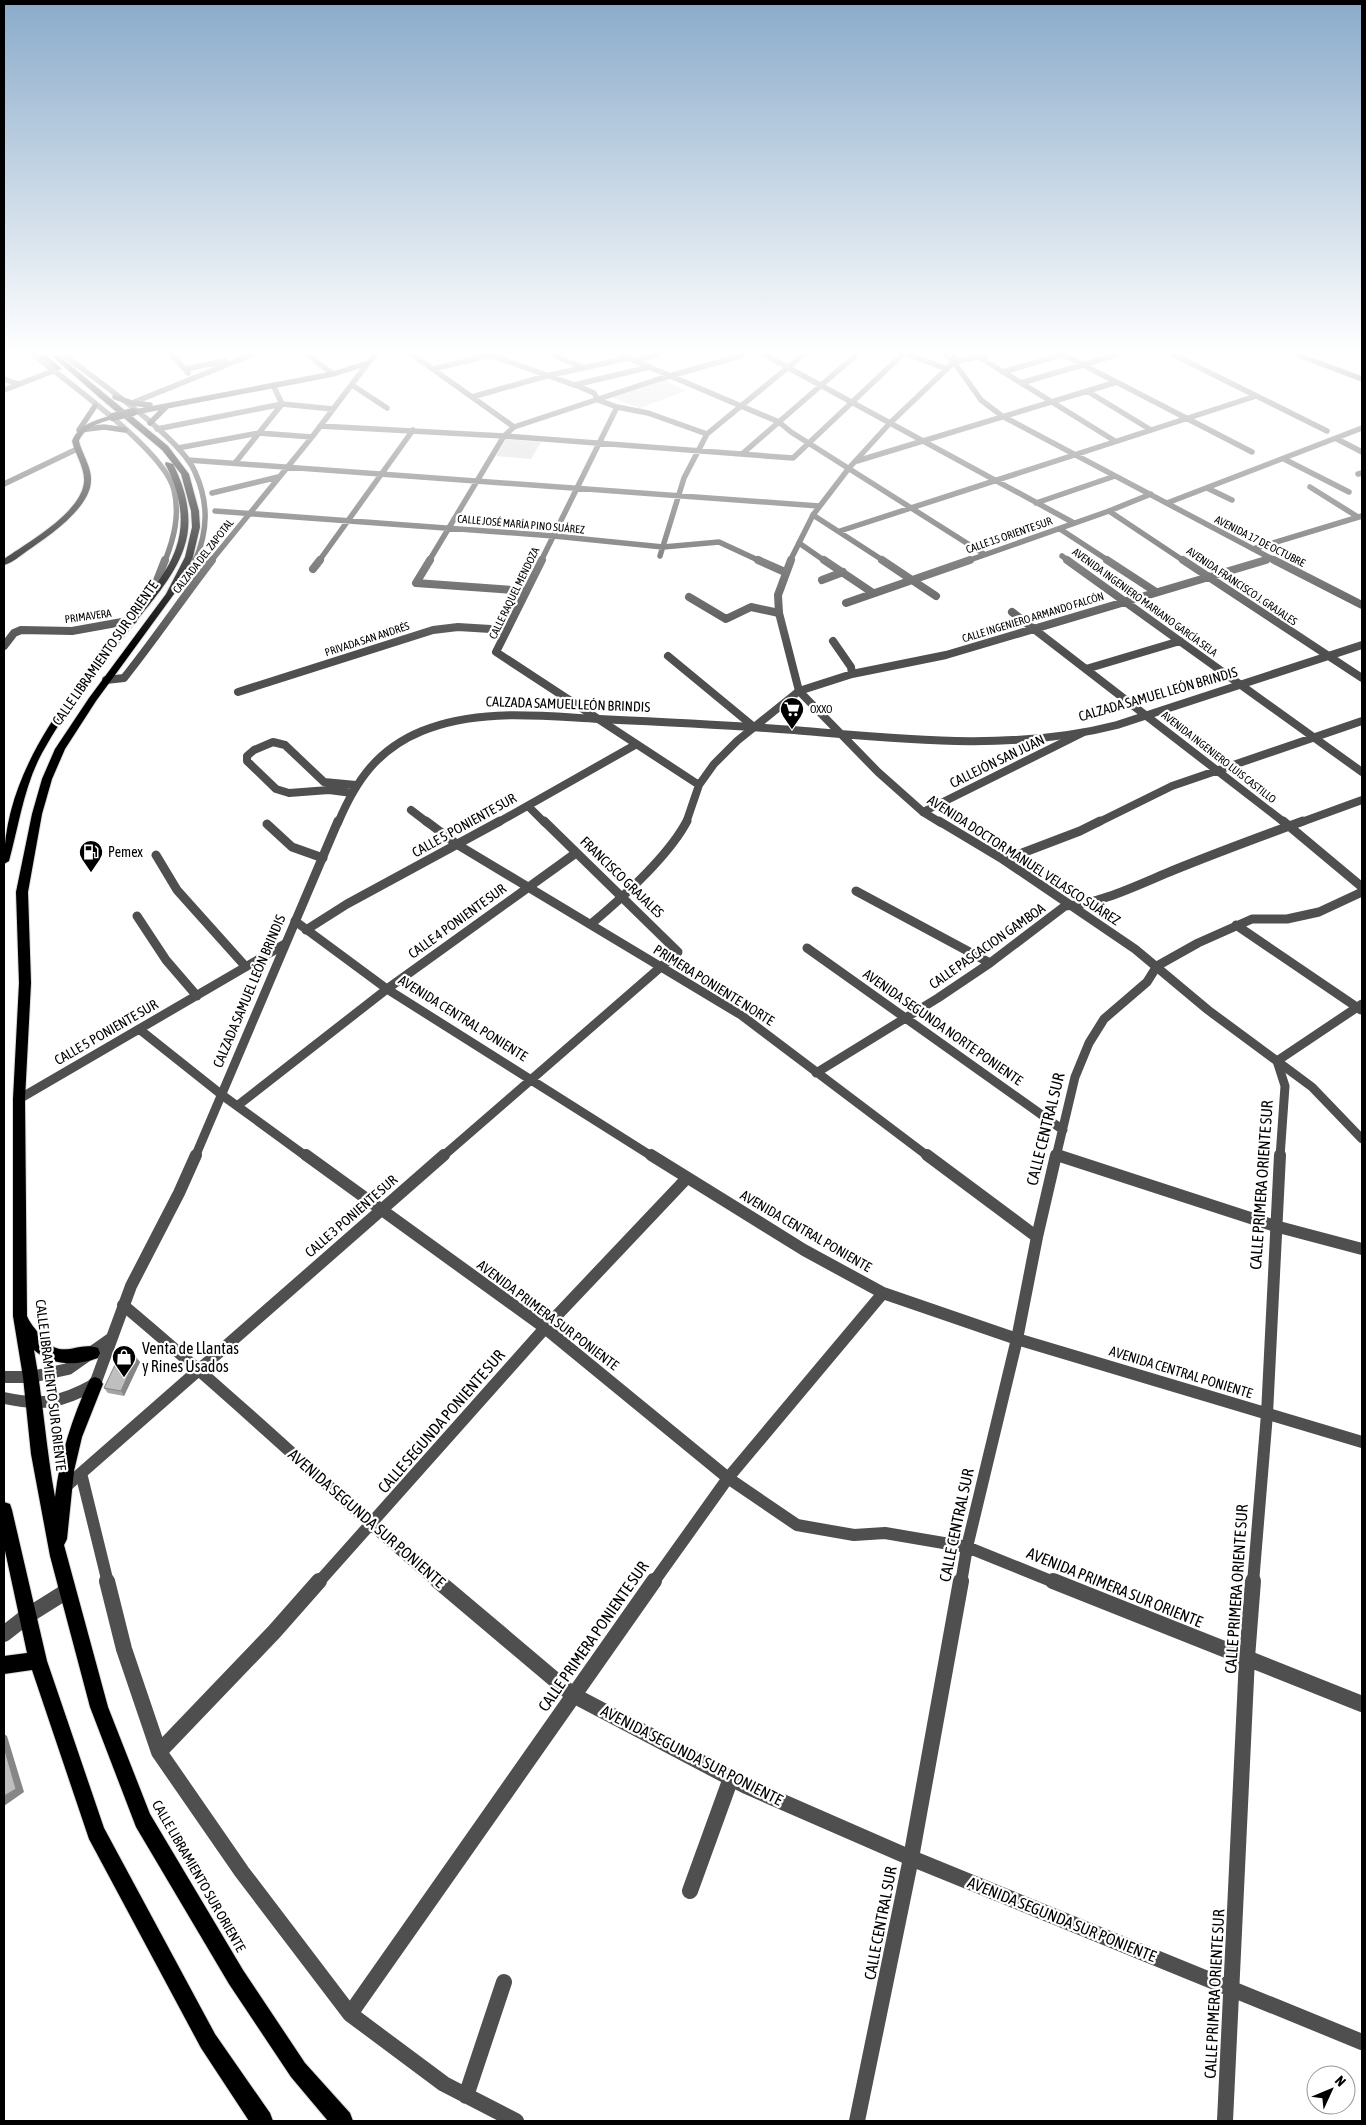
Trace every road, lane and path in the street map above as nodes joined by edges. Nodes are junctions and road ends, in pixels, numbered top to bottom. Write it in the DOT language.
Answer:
graph roads {
  1 [pos="68,454"];
  2 [pos="79,454"];
  3 [pos="151,454"];
  4 [pos="159,454"];
  5 [pos="170,454"];
  6 [pos="183,454"];
  7 [pos="241,454"];
  8 [pos="297,454"];
  9 [pos="396,454"];
  10 [pos="493,454"];
  11 [pos="594,454"];
  12 [pos="694,454"];
  13 [pos="744,454"];
  14 [pos="797,454"];
  15 [pos="827,454"];
  16 [pos="863,454"];
  17 [pos="879,454"];
  18 [pos="947,454"];
  19 [pos="1074,454"];
  20 [pos="1294,454"];
  21 [pos="1284,458"];
  22 [pos="188,460"];
  23 [pos="857,461"];
  24 [pos="234,463"];
  25 [pos="286,467"];
  26 [pos="849,468"];
  27 [pos="382,474"];
  28 [pos="1115,476"];
  29 [pos="278,477"];
  30 [pos="995,480"];
  31 [pos="477,481"];
  32 [pos="4,484"];
  33 [pos="1310,487"];
  34 [pos="577,488"];
  35 [pos="1207,488"];
  36 [pos="1349,492"];
  37 [pos="212,493"];
  38 [pos="1151,494"];
  39 [pos="677,496"];
  40 [pos="1232,500"];
  41 [pos="1036,503"];
  42 [pos="1167,503"];
  43 [pos="819,506"];
  44 [pos="911,508"];
  45 [pos="215,511"];
  46 [pos="1109,511"];
  47 [pos="249,513"];
  48 [pos="813,515"];
  49 [pos="1360,516"];
  50 [pos="347,521"];
  51 [pos="1074,524"];
  52 [pos="449,528"];
  53 [pos="1060,529"];
  54 [pos="840,530"];
  55 [pos="554,536"];
  56 [pos="799,543"];
  57 [pos="663,547"];
  58 [pos="1253,549"];
  59 [pos="984,554"];
  60 [pos="660,556"];
  61 [pos="1062,556"];
  62 [pos="1271,558"];
  63 [pos="4,563"];
  64 [pos="312,569"];
  65 [pos="784,572"];
  66 [pos="843,572"];
  67 [pos="1209,577"];
  68 [pos="822,580"];
  69 [pos="910,580"];
  70 [pos="526,592"];
  71 [pos="1156,592"];
  72 [pos="873,593"];
  73 [pos="170,594"];
  74 [pos="151,596"];
  75 [pos="936,596"];
  76 [pos="689,597"];
  77 [pos="1127,600"];
  78 [pos="846,603"];
  79 [pos="1362,605"];
  80 [pos="1012,612"];
  81 [pos="779,613"];
  82 [pos="133,620"];
  83 [pos="1033,629"];
  84 [pos="507,630"];
  85 [pos="833,641"];
  86 [pos="1180,641"];
  87 [pos="4,646"];
  88 [pos="1362,646"];
  89 [pos="668,656"];
  90 [pos="1328,656"];
  91 [pos="120,663"];
  92 [pos="135,664"];
  93 [pos="1086,669"];
  94 [pos="852,674"];
  95 [pos="1362,678"];
  96 [pos="106,680"];
  97 [pos="1241,686"];
  98 [pos="799,691"];
  99 [pos="238,692"];
  100 [pos="1147,716"];
  101 [pos="596,718"];
  102 [pos="1362,720"];
  103 [pos="754,727"];
  104 [pos="1082,733"];
  105 [pos="841,734"];
  106 [pos="1313,737"];
  107 [pos="635,745"];
  108 [pos="1218,771"];
  109 [pos="1362,772"];
  110 [pos="699,785"];
  111 [pos="354,789"];
  112 [pos="1362,800"];
  113 [pos="528,806"];
  114 [pos="411,810"];
  115 [pos="923,812"];
  116 [pos="267,824"];
  117 [pos="1289,826"];
  118 [pos="458,845"];
  119 [pos="576,853"];
  120 [pos="156,855"];
  121 [pos="323,858"];
  122 [pos="1004,860"];
  123 [pos="4,861"];
  124 [pos="529,887"];
  125 [pos="1362,887"];
  126 [pos="856,891"];
  127 [pos="1362,892"];
  128 [pos="624,897"];
  129 [pos="1073,906"];
  130 [pos="137,916"];
  131 [pos="295,921"];
  132 [pos="591,924"];
  133 [pos="1236,925"];
  134 [pos="306,930"];
  135 [pos="285,944"];
  136 [pos="807,948"];
  137 [pos="990,963"];
  138 [pos="1158,966"];
  139 [pos="246,968"];
  140 [pos="660,968"];
  141 [pos="387,988"];
  142 [pos="197,996"];
  143 [pos="1360,1007"];
  144 [pos="905,1017"];
  145 [pos="139,1029"];
  146 [pos="1277,1061"];
  147 [pos="816,1073"];
  148 [pos="532,1080"];
  149 [pos="222,1095"];
  150 [pos="19,1099"];
  151 [pos="237,1106"];
  152 [pos="1063,1130"];
  153 [pos="1362,1139"];
  154 [pos="1056,1155"];
  155 [pos="687,1178"];
  156 [pos="381,1210"];
  157 [pos="1275,1226"];
  158 [pos="1037,1237"];
  159 [pos="1362,1249"];
  160 [pos="883,1292"];
  161 [pos="123,1304"];
  162 [pos="20,1316"];
  163 [pos="545,1328"];
  164 [pos="112,1338"];
  165 [pos="1017,1338"];
  166 [pos="93,1353"];
  167 [pos="200,1369"];
  168 [pos="4,1377"];
  169 [pos="31,1377"];
  170 [pos="96,1384"];
  171 [pos="4,1398"];
  172 [pos="33,1403"];
  173 [pos="1267,1414"];
  174 [pos="1362,1442"];
  175 [pos="81,1473"];
  176 [pos="728,1478"];
  177 [pos="63,1490"];
  178 [pos="4,1510"];
  179 [pos="371,1525"];
  180 [pos="7,1541"];
  181 [pos="967,1547"];
  182 [pos="58,1556"];
  183 [pos="67,1591"];
  184 [pos="27,1616"];
  185 [pos="4,1634"];
  186 [pos="1247,1658"];
  187 [pos="38,1661"];
  188 [pos="4,1665"];
  189 [pos="572,1695"];
  190 [pos="1362,1704"];
  191 [pos="159,1752"];
  192 [pos="731,1778"];
  193 [pos="911,1858"];
  194 [pos="690,1891"];
  195 [pos="504,1982"];
  196 [pos="1232,1988"];
  197 [pos="350,2014"];
  198 [pos="1362,2042"];
  199 [pos="466,2096"];
  200 [pos="262,2121"];
  201 [pos="342,2121"];
  202 [pos="516,2121"];
  203 [pos="857,2121"];
  204 [pos="1225,2121"];
  1 -- 32 [label="street"];
  2 -- 63 [label="main road"];
  3 -- 74 [label="street"];
  4 -- 74 [label="main road, CALLE LIBRAMIENTO SUR ORIENTE"];
  5 -- 73 [label="main road, CALLE LIBRAMIENTO SUR ORIENTE"];
  6 -- 22 [label="street"];
  7 -- 24 [label="street"];
  8 -- 25 [label="street, CALZADA DEL ZAPOTAL"];
  9 -- 27 [label="street"];
  10 -- 31 [label="street"];
  11 -- 34 [label="street, CALLE RAQUEL MENDOZA"];
  12 -- 39 [label="street"];
  13 -- 14 [label="street"];
  15 -- 26 [label="street"];
  16 -- 23 [label="street, AVENIDA DOCTOR MANUEL VELASCO SUÁREZ"];
  17 -- 23 [label="street"];
  18 -- 30 [label="street"];
  19 -- 28 [label="street, AVENIDA 17 DE OCTUBRE"];
  19 -- 30 [label="street"];
  20 -- 21 [label="street"];
  21 -- 35 [label="street"];
  21 -- 36 [label="street"];
  22 -- 24 [label="street"];
  22 -- 73 [label="street"];
  23 -- 26 [label="street, AVENIDA DOCTOR MANUEL VELASCO SUÁREZ"];
  24 -- 25 [label="street"];
  25 -- 27 [label="street"];
  25 -- 29 [label="street, CALZADA DEL ZAPOTAL"];
  26 -- 43 [label="street, AVENIDA DOCTOR MANUEL VELASCO SUÁREZ"];
  26 -- 44 [label="street"];
  27 -- 31 [label="street"];
  27 -- 50 [label="street"];
  28 -- 38 [label="street, AVENIDA 17 DE OCTUBRE"];
  28 -- 41 [label="street"];
  29 -- 37 [label="street"];
  29 -- 47 [label="street, CALZADA DEL ZAPOTAL"];
  30 -- 41 [label="street"];
  30 -- 44 [label="street"];
  31 -- 34 [label="street"];
  31 -- 52 [label="street"];
  33 -- 49 [label="street"];
  34 -- 39 [label="street"];
  34 -- 55 [label="street, CALLE RAQUEL MENDOZA"];
  35 -- 40 [label="street"];
  35 -- 42 [label="street"];
  38 -- 42 [label="street, AVENIDA 17 DE OCTUBRE"];
  38 -- 46 [label="street, CALLE 15 ORIENTE SUR"];
  39 -- 43 [label="street"];
  39 -- 57 [label="street"];
  41 -- 51 [label="street"];
  42 -- 58 [label="street, AVENIDA 17 DE OCTUBRE"];
  43 -- 48 [label="street, AVENIDA DOCTOR MANUEL VELASCO SUÁREZ"];
  44 -- 54 [label="street"];
  44 -- 59 [label="street"];
  45 -- 47 [label="street, CALLE JOSÉ MARÍA PINO SUÁREZ"];
  46 -- 51 [label="street, CALLE 15 ORIENTE SUR"];
  46 -- 67 [label="street, AVENIDA FRANCISCO J. GRAJALES"];
  47 -- 50 [label="street, CALLE JOSÉ MARÍA PINO SUÁREZ"];
  47 -- 92 [label="street, CALZADA DEL ZAPOTAL"];
  48 -- 54 [label="street"];
  48 -- 56 [label="street, AVENIDA DOCTOR MANUEL VELASCO SUÁREZ"];
  49 -- 58 [label="street"];
  50 -- 52 [label="street, CALLE JOSÉ MARÍA PINO SUÁREZ"];
  50 -- 64 [label="street"];
  51 -- 53 [label="street, CALLE 15 ORIENTE SUR"];
  52 -- 55 [label="street, CALLE JOSÉ MARÍA PINO SUÁREZ"];
  52 -- 70 [label="street"];
  53 -- 59 [label="street, CALLE 15 ORIENTE SUR"];
  53 -- 71 [label="street"];
  54 -- 69 [label="street"];
  55 -- 57 [label="street, CALLE JOSÉ MARÍA PINO SUÁREZ"];
  55 -- 70 [label="street, CALLE RAQUEL MENDOZA"];
  56 -- 65 [label="street, AVENIDA DOCTOR MANUEL VELASCO SUÁREZ"];
  56 -- 66 [label="street"];
  57 -- 60 [label="street"];
  57 -- 65 [label="street, CALLE JOSÉ MARÍA PINO SUÁREZ"];
  58 -- 62 [label="street, AVENIDA 17 DE OCTUBRE"];
  59 -- 69 [label="street, CALLE 15 ORIENTE SUR"];
  61 -- 77 [label="street, AVENIDA INGENIERO MARIANO GARCÍA SELA"];
  62 -- 67 [label="street, CALLE INGENIERO ARMANDO FALCÓN"];
  62 -- 79 [label="street, AVENIDA 17 DE OCTUBRE"];
  65 -- 81 [label="street, AVENIDA DOCTOR MANUEL VELASCO SUÁREZ"];
  66 -- 68 [label="street"];
  66 -- 72 [label="street"];
  67 -- 71 [label="street, CALLE INGENIERO ARMANDO FALCÓN"];
  67 -- 90 [label="street, AVENIDA FRANCISCO J. GRAJALES"];
  69 -- 72 [label="street, CALLE 15 ORIENTE SUR"];
  69 -- 75 [label="street"];
  70 -- 84 [label="street, CALLE RAQUEL MENDOZA"];
  71 -- 77 [label="street, CALLE INGENIERO ARMANDO FALCÓN"];
  72 -- 78 [label="street, CALLE 15 ORIENTE SUR"];
  73 -- 91 [label="main road, CALLE LIBRAMIENTO SUR ORIENTE"];
  74 -- 82 [label="main road, CALLE LIBRAMIENTO SUR ORIENTE"];
  76 -- 81 [label="street"];
  77 -- 83 [label="street, CALLE INGENIERO ARMANDO FALCÓN"];
  77 -- 86 [label="street, AVENIDA INGENIERO MARIANO GARCÍA SELA"];
  80 -- 83 [label="street, AVENIDA INGENIERO LUIS CASTILLO"];
  81 -- 98 [label="street, AVENIDA DOCTOR MANUEL VELASCO SUÁREZ"];
  82 -- 87 [label="street, PRIMAVERA"];
  82 -- 123 [label="main road, CALLE LIBRAMIENTO SUR ORIENTE"];
  83 -- 93 [label="street, AVENIDA INGENIERO LUIS CASTILLO"];
  83 -- 94 [label="street, CALLE INGENIERO ARMANDO FALCÓN"];
  84 -- 99 [label="street, PRIVADA SAN ANDRÉS"];
  84 -- 101 [label="street, CALLE RAQUEL MENDOZA"];
  85 -- 94 [label="street"];
  86 -- 93 [label="street"];
  86 -- 97 [label="street, AVENIDA INGENIERO MARIANO GARCÍA SELA"];
  88 -- 90 [label="street, CALZADA SAMUEL LEÓN BRINDIS"];
  89 -- 103 [label="street"];
  90 -- 95 [label="street, AVENIDA FRANCISCO J. GRAJALES"];
  90 -- 97 [label="street, CALZADA SAMUEL LEÓN BRINDIS"];
  91 -- 92 [label="street"];
  91 -- 96 [label="main road, CALLE LIBRAMIENTO SUR ORIENTE"];
  92 -- 96 [label="street, CALZADA DEL ZAPOTAL"];
  93 -- 100 [label="street, AVENIDA INGENIERO LUIS CASTILLO"];
  94 -- 98 [label="street, CALLE INGENIERO ARMANDO FALCÓN"];
  96 -- 150 [label="main road, CALLE LIBRAMIENTO SUR ORIENTE"];
  97 -- 100 [label="street, CALZADA SAMUEL LEÓN BRINDIS"];
  97 -- 106 [label="street, AVENIDA INGENIERO MARIANO GARCÍA SELA"];
  98 -- 103 [label="street"];
  98 -- 105 [label="street, AVENIDA DOCTOR MANUEL VELASCO SUÁREZ"];
  100 -- 104 [label="street, CALZADA SAMUEL LEÓN BRINDIS"];
  100 -- 108 [label="street, AVENIDA INGENIERO LUIS CASTILLO"];
  101 -- 103 [label="street, CALZADA SAMUEL LEÓN BRINDIS"];
  101 -- 107 [label="street"];
  101 -- 111 [label="street, CALZADA SAMUEL LEÓN BRINDIS"];
  102 -- 106 [label="street"];
  103 -- 105 [label="street, CALZADA SAMUEL LEÓN BRINDIS"];
  103 -- 110 [label="street"];
  104 -- 105 [label="street, CALZADA SAMUEL LEÓN BRINDIS"];
  104 -- 115 [label="street, CALLEJÓN SAN JUAN"];
  105 -- 115 [label="street, AVENIDA DOCTOR MANUEL VELASCO SUÁREZ"];
  106 -- 108 [label="street"];
  106 -- 109 [label="street, AVENIDA INGENIERO MARIANO GARCÍA SELA"];
  107 -- 110 [label="street"];
  107 -- 113 [label="street, CALLE 5 PONIENTE SUR"];
  108 -- 117 [label="street, AVENIDA INGENIERO LUIS CASTILLO"];
  108 -- 122 [label="street"];
  110 -- 128 [label="street"];
  111 -- 111 [label="street"];
  111 -- 121 [label="street, CALZADA SAMUEL LEÓN BRINDIS"];
  112 -- 117 [label="street, CALLE PASCACION GAMBOA"];
  113 -- 118 [label="street, CALLE 5 PONIENTE SUR"];
  113 -- 119 [label="street, FRANCISCO GRAJALES"];
  114 -- 118 [label="street, PRIMERA PONIENTE NORTE"];
  115 -- 122 [label="street, AVENIDA DOCTOR MANUEL VELASCO SUÁREZ"];
  116 -- 121 [label="street"];
  117 -- 125 [label="street, AVENIDA INGENIERO LUIS CASTILLO"];
  117 -- 129 [label="street, CALLE PASCACION GAMBOA"];
  118 -- 124 [label="street, PRIMERA PONIENTE NORTE"];
  118 -- 134 [label="street, CALLE 5 PONIENTE SUR"];
  119 -- 124 [label="street, CALLE 4 PONIENTE SUR"];
  119 -- 128 [label="street, FRANCISCO GRAJALES"];
  120 -- 139 [label="street"];
  121 -- 131 [label="street, CALZADA SAMUEL LEÓN BRINDIS"];
  122 -- 129 [label="street, AVENIDA DOCTOR MANUEL VELASCO SUÁREZ"];
  124 -- 132 [label="street, PRIMERA PONIENTE NORTE"];
  124 -- 141 [label="street, CALLE 4 PONIENTE SUR"];
  126 -- 137 [label="street"];
  127 -- 133 [label="street, CALLE CENTRAL SUR"];
  128 -- 132 [label="street"];
  128 -- 140 [label="street, FRANCISCO GRAJALES"];
  129 -- 137 [label="street, CALLE PASCACION GAMBOA"];
  129 -- 138 [label="street, AVENIDA DOCTOR MANUEL VELASCO SUÁREZ"];
  130 -- 142 [label="street"];
  131 -- 134 [label="street, AVENIDA CENTRAL PONIENTE"];
  131 -- 135 [label="street, CALZADA SAMUEL LEÓN BRINDIS"];
  132 -- 140 [label="street, PRIMERA PONIENTE NORTE"];
  133 -- 138 [label="street, CALLE CENTRAL SUR"];
  133 -- 143 [label="street"];
  134 -- 141 [label="street, AVENIDA CENTRAL PONIENTE"];
  135 -- 139 [label="street, CALLE 5 PONIENTE SUR"];
  135 -- 149 [label="street, CALZADA SAMUEL LEÓN BRINDIS"];
  136 -- 144 [label="street, AVENIDA SEGUNDA NORTE PONIENTE"];
  137 -- 144 [label="street, CALLE PASCACION GAMBOA"];
  138 -- 146 [label="street, AVENIDA DOCTOR MANUEL VELASCO SUÁREZ"];
  138 -- 152 [label="street, CALLE CENTRAL SUR"];
  139 -- 142 [label="street, CALLE 5 PONIENTE SUR"];
  140 -- 147 [label="street, PRIMERA PONIENTE NORTE"];
  140 -- 148 [label="street, CALLE 3 PONIENTE SUR"];
  141 -- 148 [label="street, AVENIDA CENTRAL PONIENTE"];
  141 -- 151 [label="street, CALLE 4 PONIENTE SUR"];
  142 -- 145 [label="street, CALLE 5 PONIENTE SUR"];
  143 -- 146 [label="street"];
  144 -- 147 [label="street, CALLE PASCACION GAMBOA"];
  144 -- 152 [label="street, AVENIDA SEGUNDA NORTE PONIENTE"];
  145 -- 149 [label="street, AVENIDA PRIMERA SUR PONIENTE"];
  145 -- 150 [label="street, CALLE 5 PONIENTE SUR"];
  146 -- 153 [label="street, AVENIDA DOCTOR MANUEL VELASCO SUÁREZ"];
  146 -- 157 [label="street, CALLE PRIMERA ORIENTE SUR"];
  147 -- 158 [label="street, PRIMERA PONIENTE NORTE"];
  148 -- 155 [label="street, AVENIDA CENTRAL PONIENTE"];
  148 -- 156 [label="street, CALLE 3 PONIENTE SUR"];
  149 -- 151 [label="street, AVENIDA PRIMERA SUR PONIENTE"];
  149 -- 161 [label="street, CALZADA SAMUEL LEÓN BRINDIS"];
  150 -- 162 [label="main road, CALLE LIBRAMIENTO SUR ORIENTE"];
  151 -- 156 [label="street, AVENIDA PRIMERA SUR PONIENTE"];
  152 -- 154 [label="street, CALLE CENTRAL SUR"];
  154 -- 157 [label="street"];
  154 -- 158 [label="street, CALLE CENTRAL SUR"];
  155 -- 160 [label="street, AVENIDA CENTRAL PONIENTE"];
  155 -- 163 [label="street, CALLE SEGUNDA PONIENTE SUR"];
  156 -- 163 [label="street, AVENIDA PRIMERA SUR PONIENTE"];
  156 -- 167 [label="street, CALLE 3 PONIENTE SUR"];
  157 -- 159 [label="street"];
  157 -- 173 [label="street, CALLE PRIMERA ORIENTE SUR"];
  158 -- 165 [label="street, CALLE CENTRAL SUR"];
  160 -- 165 [label="street, AVENIDA CENTRAL PONIENTE"];
  160 -- 176 [label="street, CALLE PRIMERA PONIENTE SUR"];
  161 -- 164 [label="street, CALZADA SAMUEL LEÓN BRINDIS"];
  161 -- 167 [label="street, AVENIDA SEGUNDA SUR PONIENTE"];
  162 -- 166 [label="main road"];
  162 -- 169 [label="main road, CALLE LIBRAMIENTO SUR ORIENTE"];
  163 -- 176 [label="street, AVENIDA PRIMERA SUR PONIENTE"];
  163 -- 179 [label="street, CALLE SEGUNDA PONIENTE SUR"];
  164 -- 166 [label="street"];
  164 -- 170 [label="street, CALZADA SAMUEL LEÓN BRINDIS"];
  165 -- 173 [label="street, AVENIDA CENTRAL PONIENTE"];
  165 -- 181 [label="street, CALLE CENTRAL SUR"];
  166 -- 169 [label="street"];
  167 -- 175 [label="street, CALLE 3 PONIENTE SUR"];
  167 -- 179 [label="street, AVENIDA SEGUNDA SUR PONIENTE"];
  168 -- 169 [label="street"];
  169 -- 172 [label="main road, CALLE LIBRAMIENTO SUR ORIENTE"];
  170 -- 172 [label="street"];
  170 -- 177 [label="main road"];
  171 -- 172 [label="street"];
  172 -- 182 [label="main road, CALLE LIBRAMIENTO SUR ORIENTE"];
  173 -- 174 [label="street, AVENIDA CENTRAL PONIENTE"];
  173 -- 186 [label="street, CALLE PRIMERA ORIENTE SUR"];
  175 -- 177 [label="street, CALLE 3 PONIENTE SUR"];
  175 -- 191 [label="street"];
  176 -- 181 [label="street, AVENIDA PRIMERA SUR PONIENTE"];
  176 -- 189 [label="street, CALLE PRIMERA PONIENTE SUR"];
  177 -- 182 [label="main road"];
  178 -- 180 [label="main road"];
  179 -- 189 [label="street, AVENIDA SEGUNDA SUR PONIENTE"];
  179 -- 191 [label="street, CALLE SEGUNDA PONIENTE SUR"];
  180 -- 184 [label="main road"];
  181 -- 186 [label="street, AVENIDA PRIMERA SUR ORIENTE"];
  181 -- 193 [label="street, CALLE CENTRAL SUR"];
  182 -- 183 [label="main road, CALLE LIBRAMIENTO SUR ORIENTE"];
  183 -- 184 [label="street"];
  183 -- 201 [label="main road, CALLE LIBRAMIENTO SUR ORIENTE"];
  184 -- 185 [label="street"];
  184 -- 187 [label="main road"];
  186 -- 190 [label="street, AVENIDA PRIMERA SUR ORIENTE"];
  186 -- 196 [label="street, CALLE PRIMERA ORIENTE SUR"];
  187 -- 188 [label="main road"];
  187 -- 200 [label="main road"];
  189 -- 192 [label="street, AVENIDA SEGUNDA SUR PONIENTE"];
  189 -- 197 [label="street, CALLE PRIMERA PONIENTE SUR"];
  191 -- 197 [label="street"];
  192 -- 193 [label="street, AVENIDA SEGUNDA SUR PONIENTE"];
  192 -- 194 [label="street"];
  193 -- 196 [label="street, AVENIDA SEGUNDA SUR PONIENTE"];
  193 -- 203 [label="street, CALLE CENTRAL SUR"];
  195 -- 199 [label="street"];
  196 -- 198 [label="street, AVENIDA SEGUNDA SUR PONIENTE"];
  196 -- 204 [label="street, CALLE PRIMERA ORIENTE SUR"];
  197 -- 199 [label="street"];
  199 -- 202 [label="street"];
}
